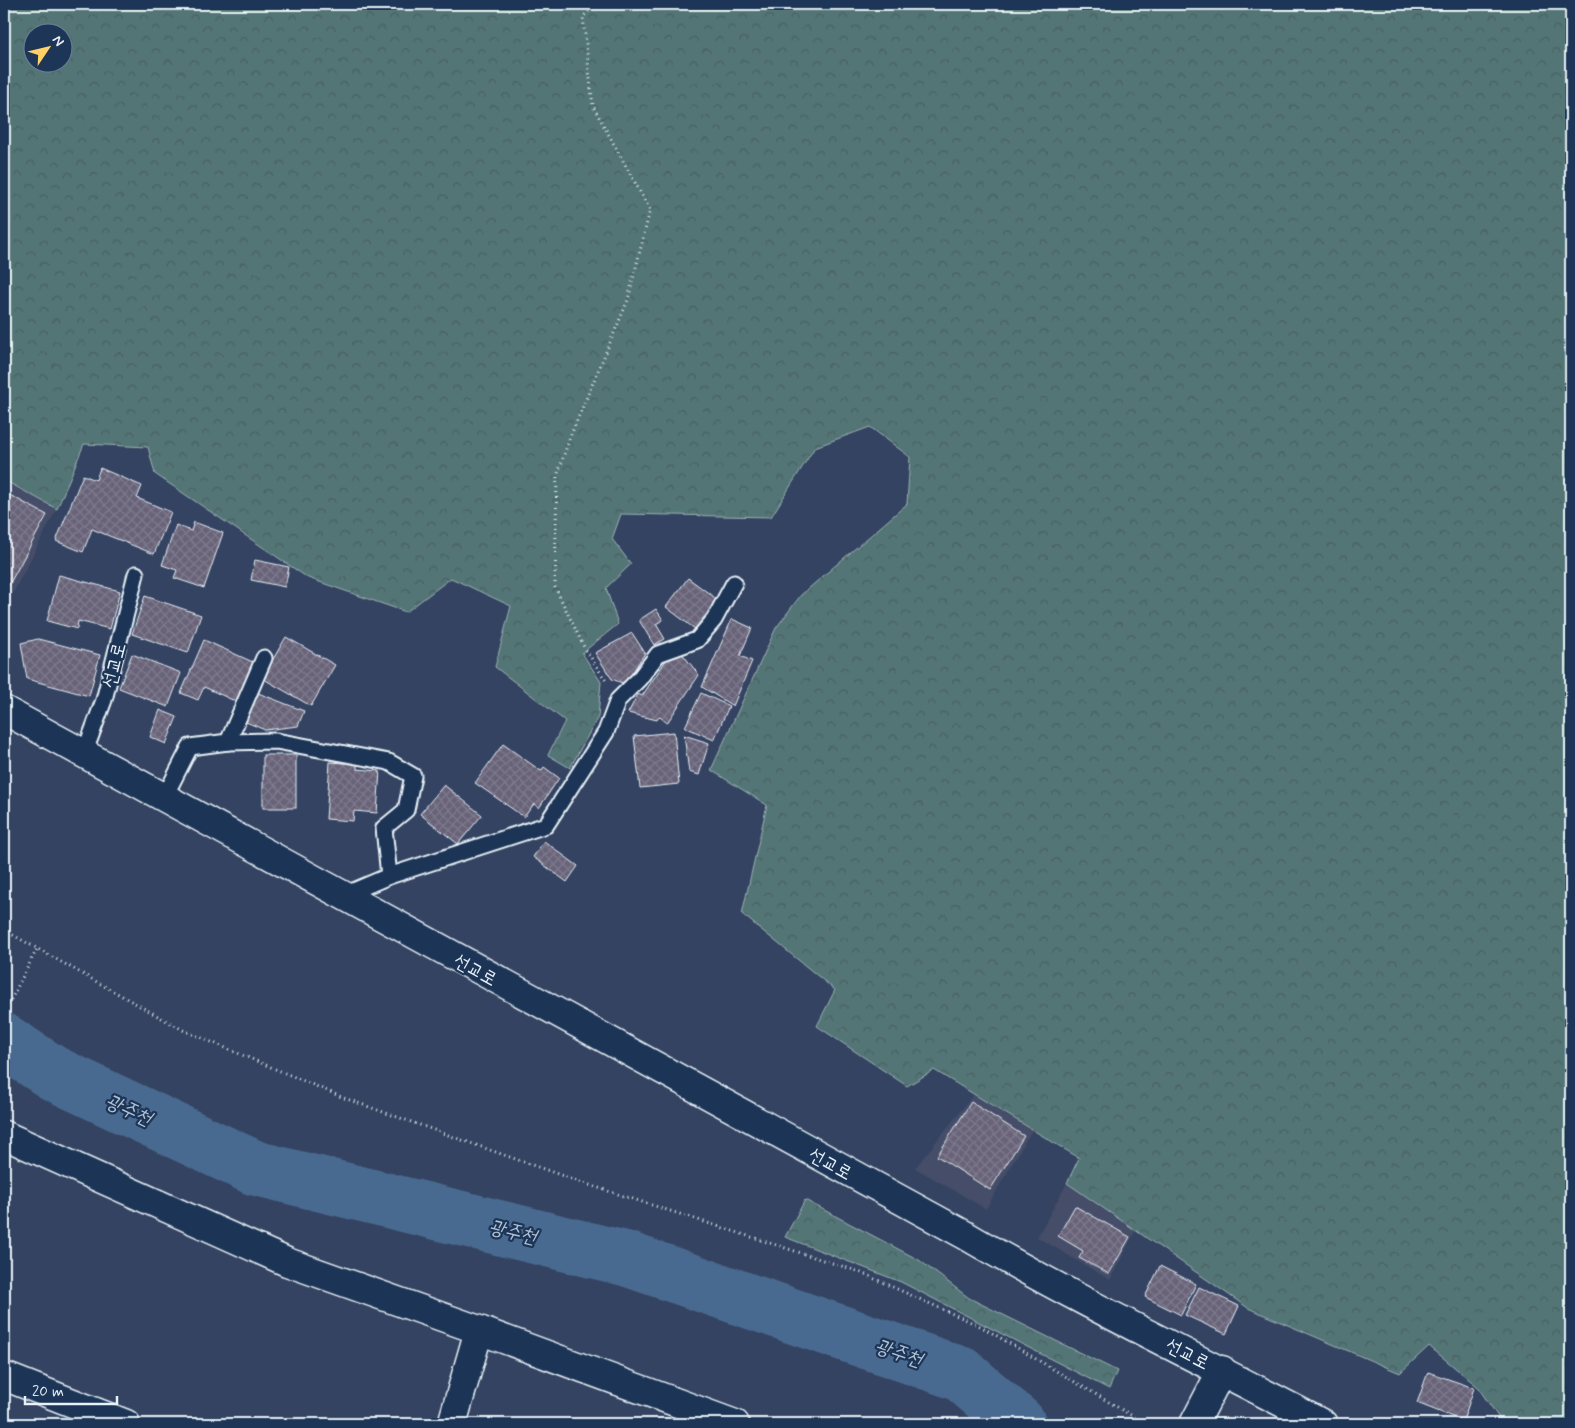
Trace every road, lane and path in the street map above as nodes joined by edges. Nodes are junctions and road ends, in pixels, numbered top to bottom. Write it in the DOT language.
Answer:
graph roads {
  1 [pos="596,4"];
  2 [pos="136,574"];
  3 [pos="734,583"];
  4 [pos="264,658"];
  5 [pos="618,700"];
  6 [pos="4,710"];
  7 [pos="228,742"];
  8 [pos="84,754"];
  9 [pos="164,798"];
  10 [pos="389,876"];
  11 [pos="342,896"];
  12 [pos="4,930"];
  13 [pos="37,950"];
  14 [pos="4,1013"];
  15 [pos="4,1135"];
  16 [pos="479,1330"];
  17 [pos="1222,1370"];
  18 [pos="4,1376"];
  19 [pos="1294,1418"];
  20 [pos="126,1424"];
  21 [pos="452,1424"];
  22 [pos="735,1424"];
  23 [pos="1146,1424"];
  24 [pos="1194,1424"];
  25 [pos="1323,1424"];
  1 -- 5 [label="path"];
  2 -- 8 [label="lane, 선교로"];
  3 -- 5 [label="lane"];
  4 -- 7 [label="lane"];
  5 -- 10 [label="lane"];
  6 -- 8 [label="street, 선교로"];
  7 -- 9 [label="lane"];
  7 -- 10 [label="lane"];
  8 -- 9 [label="street, 선교로"];
  9 -- 11 [label="street, 선교로"];
  10 -- 11 [label="lane"];
  11 -- 17 [label="street, 선교로"];
  12 -- 13 [label="path"];
  13 -- 14 [label="path"];
  13 -- 23 [label="path"];
  15 -- 16 [label="street"];
  16 -- 21 [label="street"];
  16 -- 22 [label="street"];
  17 -- 19 [label="street, 선교로"];
  17 -- 24 [label="street"];
  18 -- 20 [label="street"];
  19 -- 25 [label="street, 선교로"];
}
